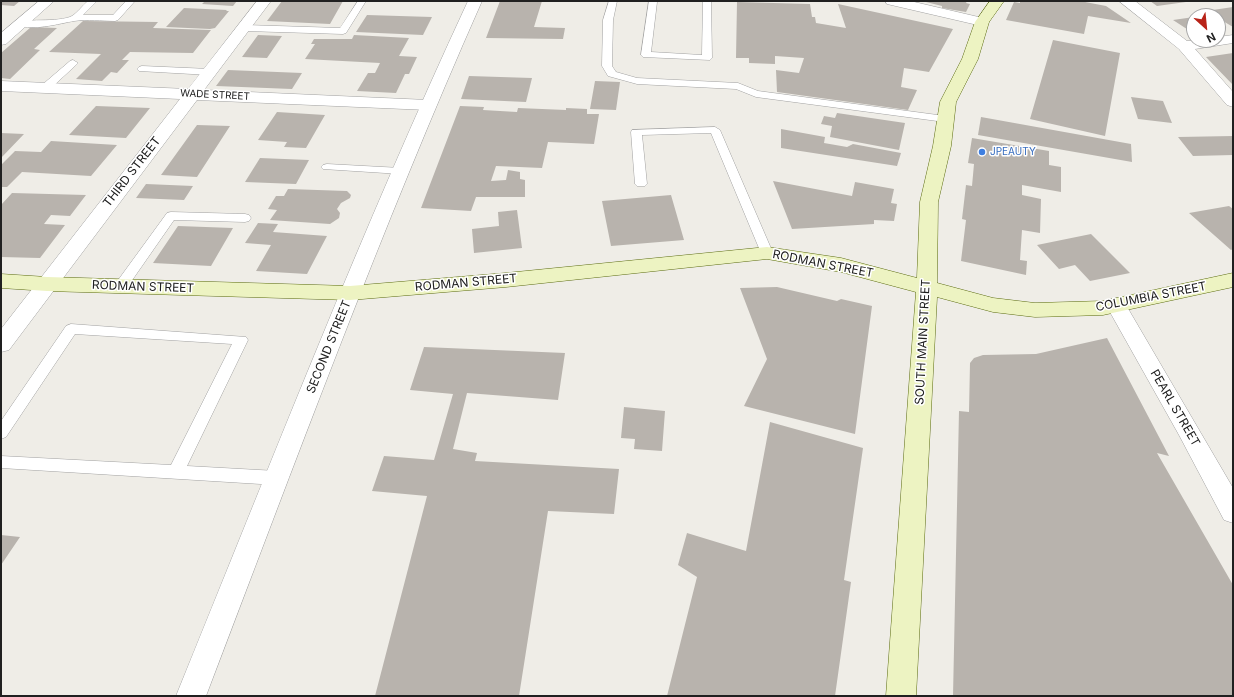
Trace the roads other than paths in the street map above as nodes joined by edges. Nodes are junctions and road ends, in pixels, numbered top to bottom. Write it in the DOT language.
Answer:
graph roads {
  1 [pos="47,1"];
  2 [pos="93,1"];
  3 [pos="131,1"];
  4 [pos="264,1"];
  5 [pos="362,1"];
  6 [pos="475,1"];
  7 [pos="613,1"];
  8 [pos="707,1"];
  9 [pos="892,1"];
  10 [pos="997,1"];
  11 [pos="1126,1"];
  12 [pos="653,2"];
  13 [pos="75,18"];
  14 [pos="982,22"];
  15 [pos="21,23"];
  16 [pos="245,28"];
  17 [pos="1233,39"];
  18 [pos="1,41"];
  19 [pos="1184,46"];
  20 [pos="73,63"];
  21 [pos="142,69"];
  22 [pos="210,72"];
  23 [pos="1,86"];
  24 [pos="46,88"];
  25 [pos="192,94"];
  26 [pos="1233,102"];
  27 [pos="428,105"];
  28 [pos="945,119"];
  29 [pos="327,167"];
  30 [pos="401,170"];
  31 [pos="641,184"];
  32 [pos="245,218"];
  33 [pos="767,253"];
  34 [pos="1233,280"];
  35 [pos="1,281"];
  36 [pos="47,284"];
  37 [pos="120,286"];
  38 [pos="926,287"];
  39 [pos="350,293"];
  40 [pos="1116,305"];
  41 [pos="1,344"];
  42 [pos="1,433"];
  43 [pos="1,462"];
  44 [pos="176,472"];
  45 [pos="277,478"];
  46 [pos="1233,512"];
  47 [pos="191,696"];
  48 [pos="901,696"];
  1 -- 15 [label="street"];
  2 -- 13 [label="lane"];
  3 -- 13 [label="lane"];
  4 -- 16 [label="street, THIRD STREET"];
  5 -- 16 [label="lane"];
  6 -- 27 [label="street, SECOND STREET"];
  7 -- 28 [label="lane"];
  8 -- 12 [label="lane"];
  9 -- 14 [label="street"];
  10 -- 14 [label="main road, SOUTH MAIN STREET"];
  11 -- 19 [label="street"];
  13 -- 15 [label="lane"];
  14 -- 28 [label="main road, SOUTH MAIN STREET"];
  15 -- 18 [label="street"];
  16 -- 22 [label="street, THIRD STREET"];
  17 -- 19 [label="street"];
  19 -- 26 [label="street"];
  20 -- 24 [label="lane"];
  21 -- 22 [label="lane"];
  22 -- 25 [label="street, THIRD STREET"];
  23 -- 24 [label="street, WADE STREET"];
  24 -- 25 [label="street, WADE STREET"];
  25 -- 27 [label="street, WADE STREET"];
  25 -- 36 [label="street, THIRD STREET"];
  27 -- 30 [label="street, SECOND STREET"];
  28 -- 38 [label="main road, SOUTH MAIN STREET"];
  29 -- 30 [label="lane"];
  30 -- 39 [label="street, SECOND STREET"];
  31 -- 33 [label="lane"];
  32 -- 37 [label="lane"];
  33 -- 38 [label="main road, RODMAN STREET"];
  33 -- 39 [label="main road, RODMAN STREET"];
  34 -- 40 [label="main road, COLUMBIA STREET"];
  35 -- 36 [label="main road, RODMAN STREET"];
  36 -- 37 [label="main road, RODMAN STREET"];
  36 -- 41 [label="street, THIRD STREET"];
  37 -- 39 [label="main road, RODMAN STREET"];
  38 -- 40 [label="main road, COLUMBIA STREET"];
  38 -- 48 [label="main road, SOUTH MAIN STREET"];
  39 -- 45 [label="street, SECOND STREET"];
  40 -- 46 [label="street, PEARL STREET"];
  42 -- 44 [label="lane"];
  43 -- 44 [label="lane"];
  44 -- 45 [label="lane"];
  45 -- 47 [label="street, SECOND STREET"];
}
